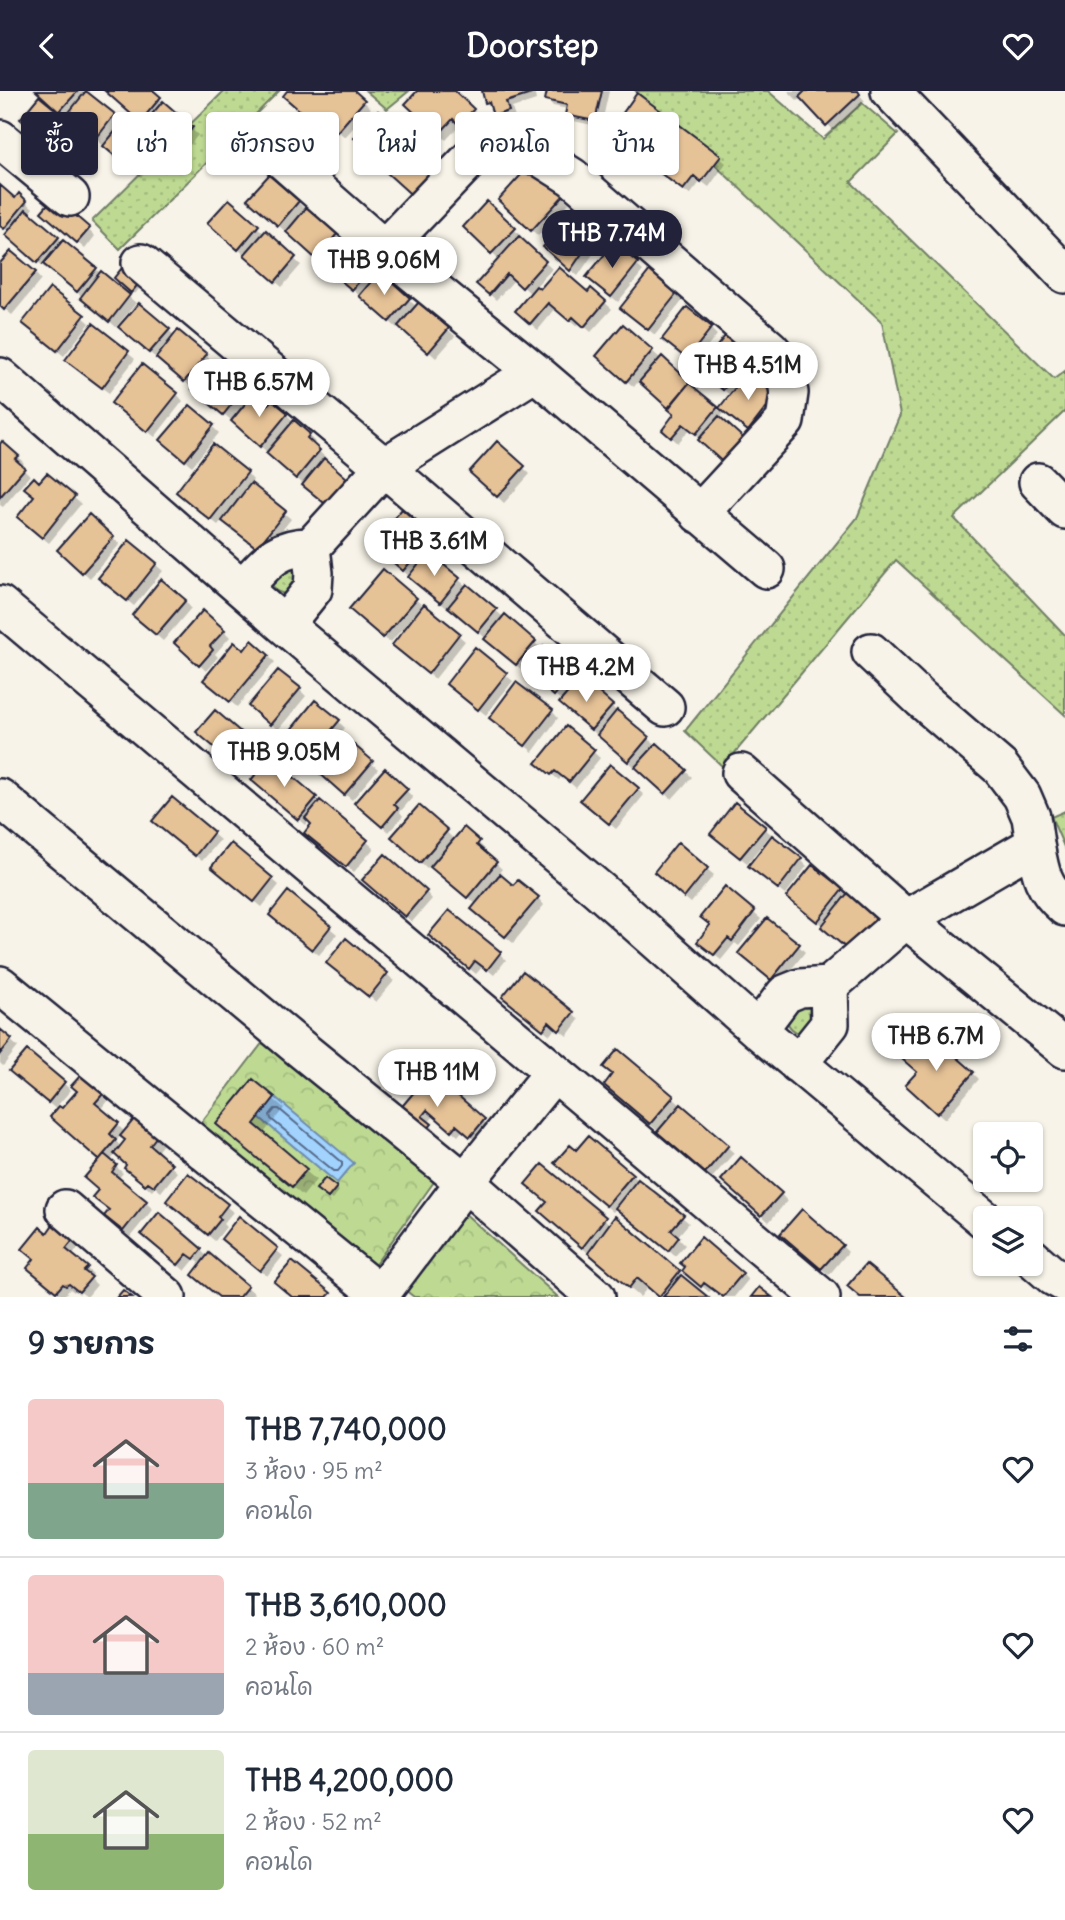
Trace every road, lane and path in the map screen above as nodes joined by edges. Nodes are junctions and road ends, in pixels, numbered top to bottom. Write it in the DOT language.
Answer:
graph roads {
  1 [pos="895,92"];
  2 [pos="0,139"];
  3 [pos="300,175"];
  4 [pos="70,197"];
  5 [pos="384,249"];
  6 [pos="141,263"];
  7 [pos="1065,274"];
  8 [pos="535,372"];
  9 [pos="0,377"];
  10 [pos="384,467"];
  11 [pos="1038,482"];
  12 [pos="1065,510"];
  13 [pos="699,514"];
  14 [pos="311,547"];
  15 [pos="766,569"];
  16 [pos="243,588"];
  17 [pos="0,605"];
  18 [pos="284,625"];
  19 [pos="871,652"];
  20 [pos="665,707"];
  21 [pos="741,773"];
  22 [pos="0,798"];
  23 [pos="1035,844"];
  24 [pos="1065,907"];
  25 [pos="906,919"];
  26 [pos="0,985"];
  27 [pos="829,986"];
  28 [pos="758,1030"];
  29 [pos="1065,1049"];
  30 [pos="798,1064"];
  31 [pos="555,1072"];
  32 [pos="465,1182"];
  33 [pos="65,1209"];
  34 [pos="973,1210"];
  35 [pos="1043,1267"];
  36 [pos="1065,1283"];
  37 [pos="381,1296"];
  38 [pos="167,1297"];
  39 [pos="596,1297"];
  40 [pos="821,1297"];
  1 -- 7 [label="street"];
  2 -- 4 [label="street"];
  3 -- 5 [label="street"];
  5 -- 8 [label="street"];
  5 -- 13 [label="street"];
  6 -- 10 [label="street"];
  8 -- 10 [label="street"];
  8 -- 13 [label="street"];
  9 -- 16 [label="street"];
  10 -- 14 [label="street"];
  10 -- 20 [label="street"];
  11 -- 12 [label="street"];
  13 -- 15 [label="street"];
  14 -- 16 [label="street"];
  14 -- 18 [label="street"];
  16 -- 18 [label="street"];
  17 -- 31 [label="street"];
  18 -- 28 [label="street"];
  19 -- 23 [label="street"];
  21 -- 25 [label="street"];
  22 -- 32 [label="street"];
  23 -- 24 [label="street"];
  23 -- 25 [label="street"];
  25 -- 27 [label="street"];
  25 -- 29 [label="street"];
  26 -- 37 [label="street"];
  27 -- 28 [label="street"];
  27 -- 30 [label="street"];
  28 -- 30 [label="street"];
  30 -- 34 [label="street"];
  31 -- 32 [label="street"];
  31 -- 40 [label="street"];
  32 -- 37 [label="street"];
  32 -- 39 [label="street"];
  33 -- 38 [label="street"];
  35 -- 36 [label="street"];
}
